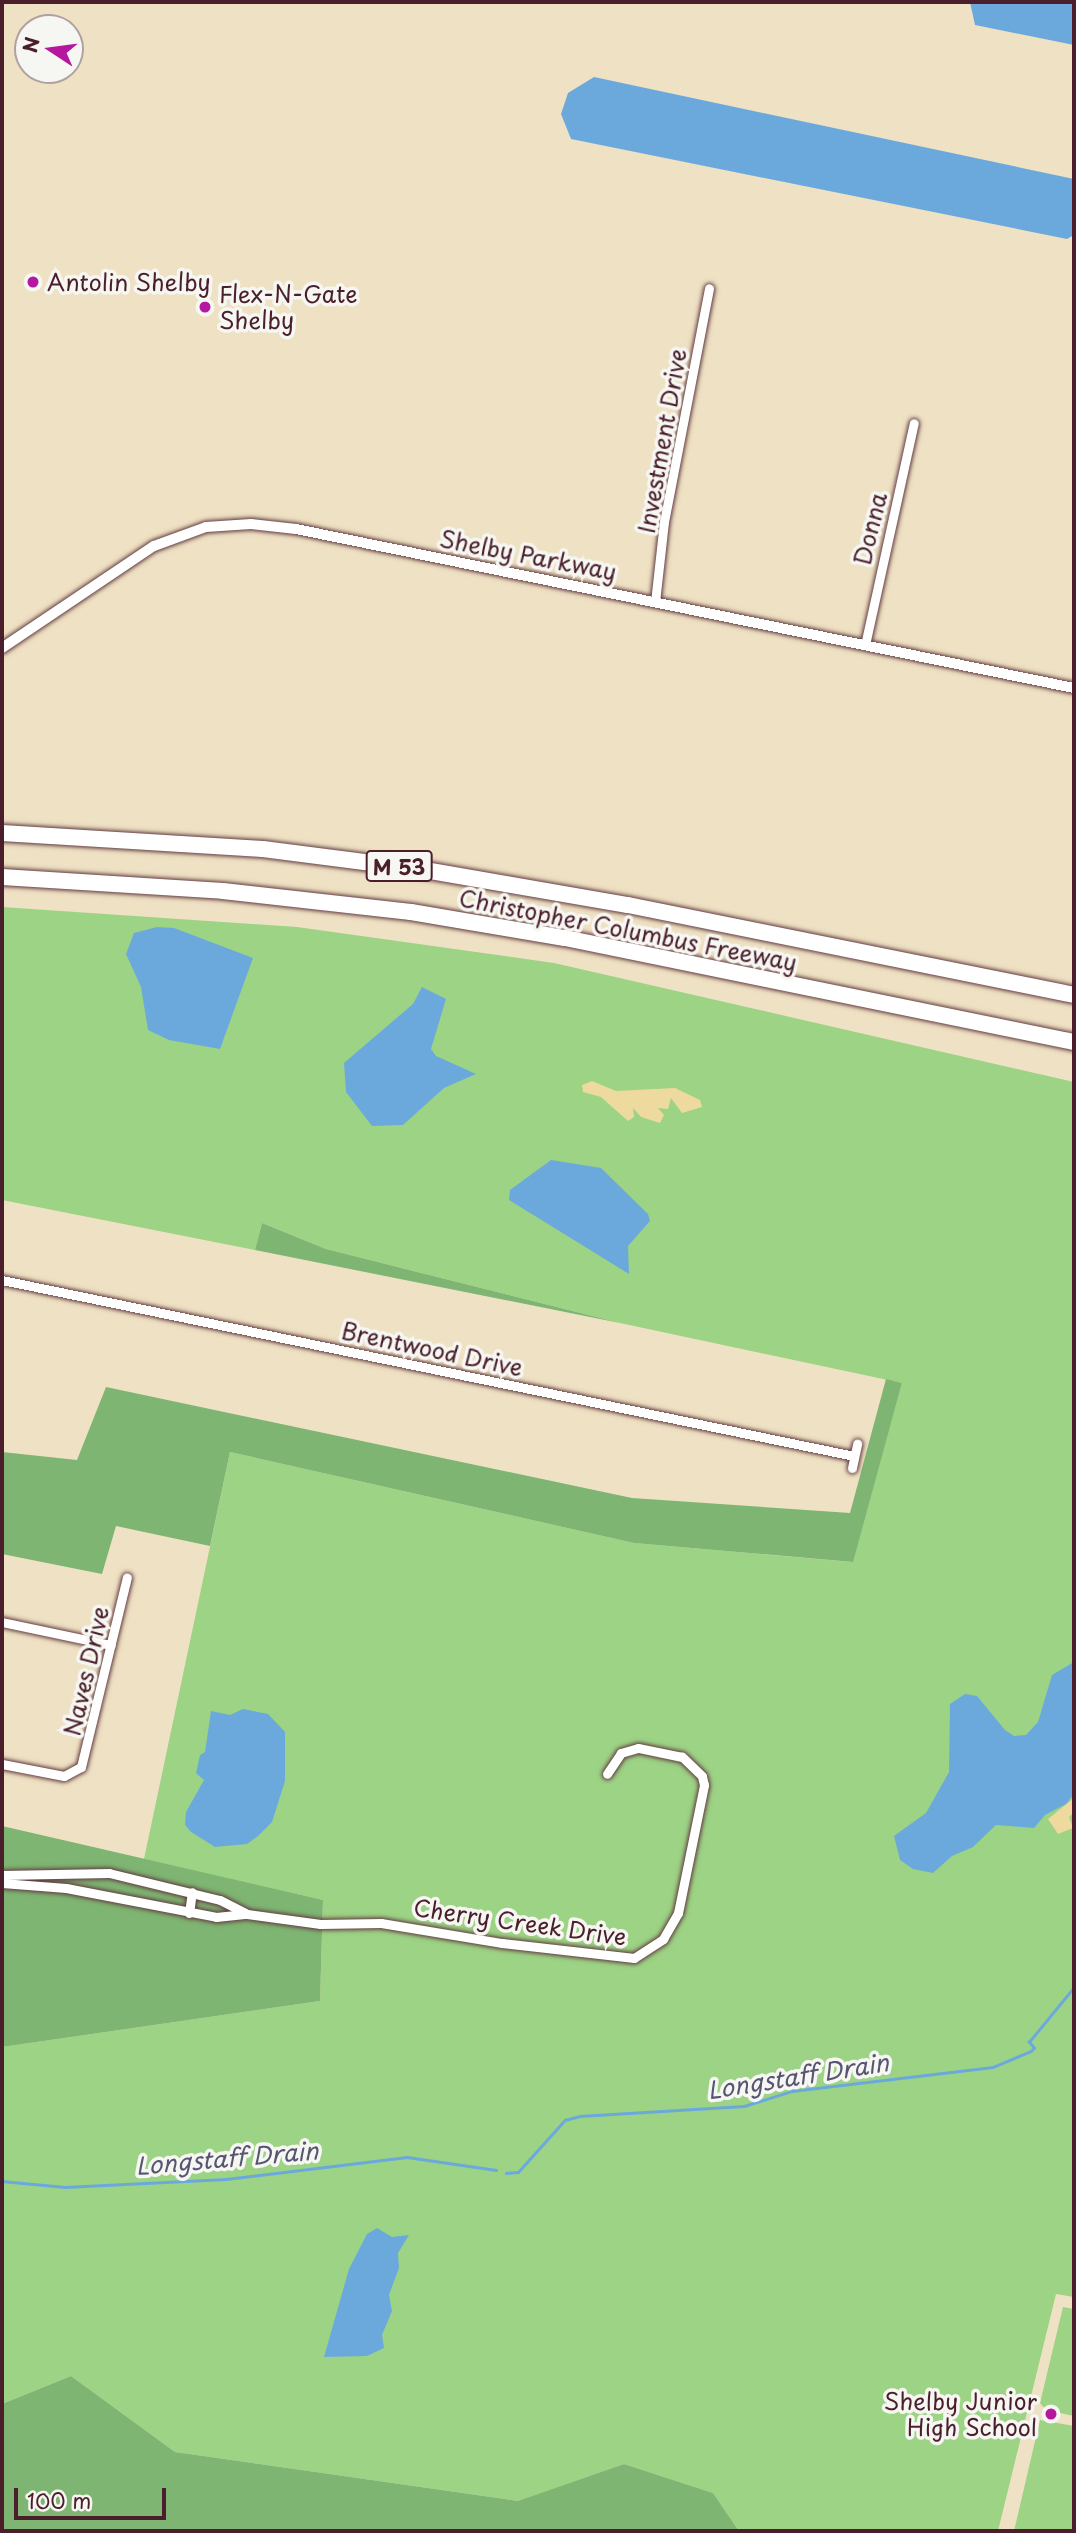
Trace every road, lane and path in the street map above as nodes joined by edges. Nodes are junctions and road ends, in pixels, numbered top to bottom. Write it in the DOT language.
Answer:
graph roads {
  1 [pos="709,288"];
  2 [pos="914,423"];
  3 [pos="655,602"];
  4 [pos="865,645"];
  5 [pos="2,648"];
  6 [pos="1074,688"];
  7 [pos="2,833"];
  8 [pos="2,877"];
  9 [pos="1074,995"];
  10 [pos="1074,1042"];
  11 [pos="2,1280"];
  12 [pos="858,1444"];
  13 [pos="854,1456"];
  14 [pos="852,1468"];
  15 [pos="127,1577"];
  16 [pos="2,1622"];
  17 [pos="111,1644"];
  18 [pos="2,1764"];
  19 [pos="607,1774"];
  20 [pos="3,1879"];
  21 [pos="192,1892"];
  22 [pos="189,1913"];
  23 [pos="247,1914"];
  1 -- 3 [label="street, Investment Drive"];
  2 -- 4 [label="street, Donna"];
  3 -- 4 [label="street, Shelby Parkway"];
  3 -- 5 [label="street, Shelby Parkway"];
  4 -- 6 [label="street, Shelby Parkway"];
  7 -- 9 [label="highway, Christopher Columbus Freeway / M 53"];
  8 -- 10 [label="highway, Christopher Columbus Freeway / M 53"];
  11 -- 13 [label="street, Brentwood Drive"];
  12 -- 13 [label="street"];
  13 -- 14 [label="street"];
  15 -- 17 [label="street, Naves Drive"];
  16 -- 17 [label="street"];
  17 -- 18 [label="street, Naves Drive"];
  19 -- 23 [label="street, Cherry Creek Drive"];
  20 -- 21 [label="street, Cherry Creek Drive"];
  20 -- 22 [label="street, Cherry Creek Drive"];
  21 -- 22 [label="street"];
  21 -- 23 [label="street, Cherry Creek Drive"];
  22 -- 23 [label="street, Cherry Creek Drive"];
}
